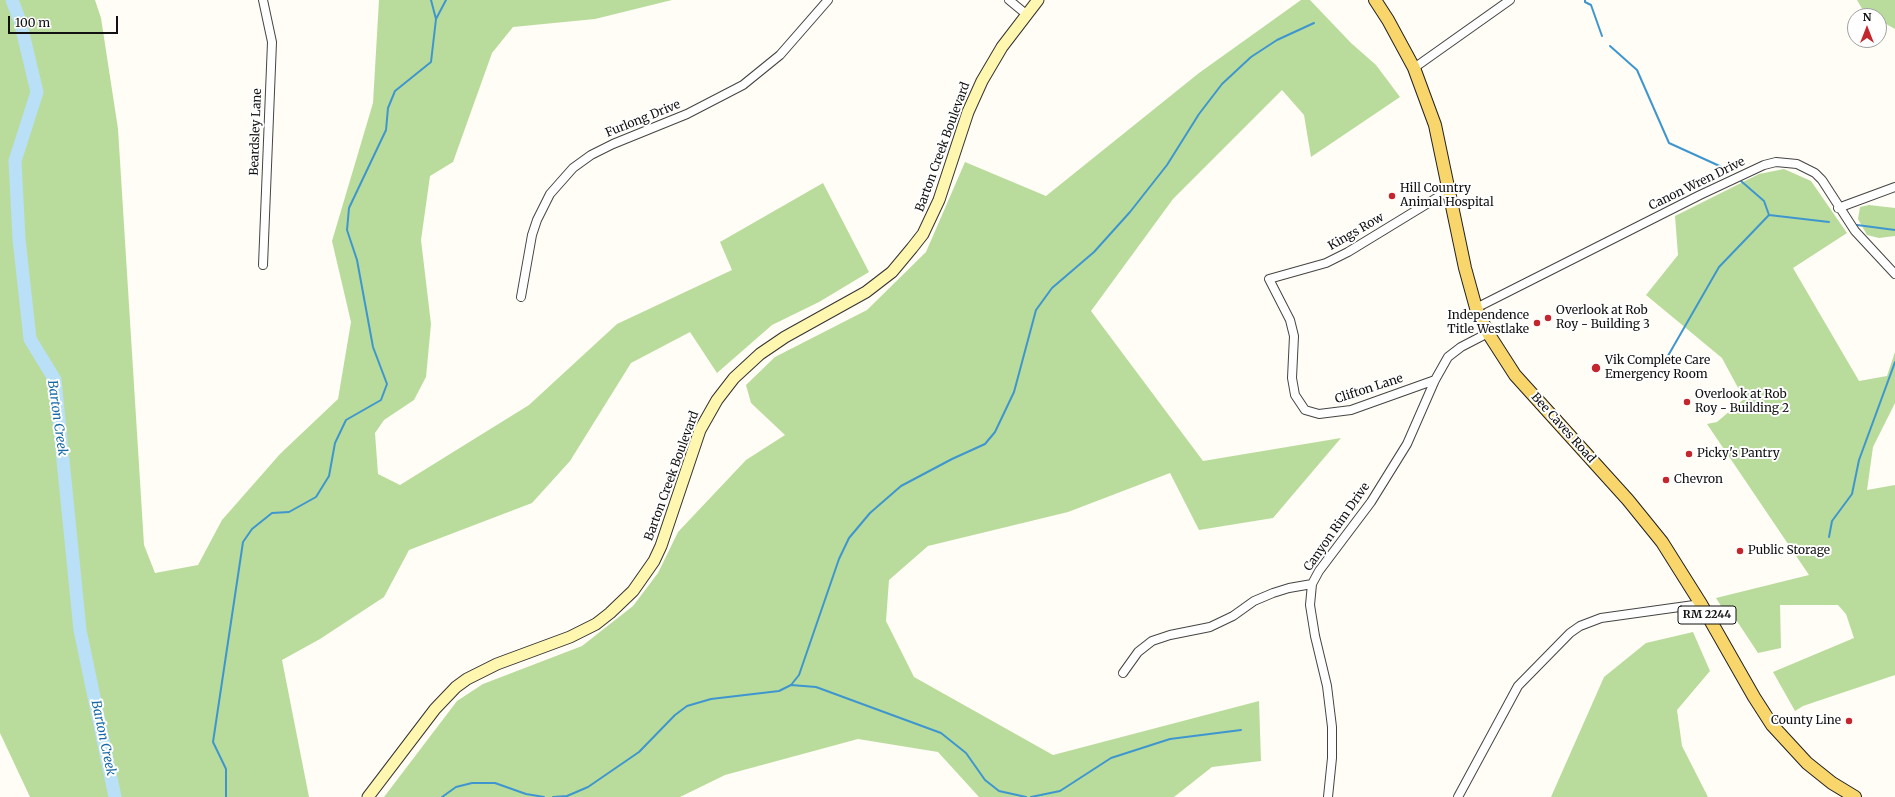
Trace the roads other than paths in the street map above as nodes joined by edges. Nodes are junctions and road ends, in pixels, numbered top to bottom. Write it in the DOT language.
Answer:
graph roads {
  1 [pos="264,0"];
  2 [pos="828,0"];
  3 [pos="1009,0"];
  4 [pos="1375,0"];
  5 [pos="1510,0"];
  6 [pos="1039,2"];
  7 [pos="1026,14"];
  8 [pos="1414,68"];
  9 [pos="1895,186"];
  10 [pos="1448,191"];
  11 [pos="1838,208"];
  12 [pos="263,265"];
  13 [pos="1895,274"];
  14 [pos="1269,279"];
  15 [pos="521,297"];
  16 [pos="1476,308"];
  17 [pos="1488,333"];
  18 [pos="1435,380"];
  19 [pos="1312,584"];
  20 [pos="1701,604"];
  21 [pos="1123,673"];
  22 [pos="368,797"];
  23 [pos="1328,797"];
  24 [pos="1458,797"];
  25 [pos="1855,797"];
  1 -- 12 [label="street, Beardsley Lane"];
  2 -- 15 [label="street, Furlong Drive"];
  3 -- 7 [label="street"];
  4 -- 8 [label="main road, Bee Caves Road / RM 2244"];
  5 -- 8 [label="street"];
  6 -- 7 [label="street, Barton Creek Boulevard"];
  7 -- 22 [label="street, Barton Creek Boulevard"];
  8 -- 10 [label="main road, Bee Caves Road / RM 2244"];
  9 -- 11 [label="street"];
  10 -- 14 [label="street, Kings Row"];
  10 -- 16 [label="main road, Bee Caves Road / RM 2244"];
  11 -- 13 [label="street, Canon Wren Drive"];
  11 -- 16 [label="street, Canon Wren Drive"];
  14 -- 18 [label="street, Clifton Lane"];
  16 -- 17 [label="main road, Bee Caves Road / RM 2244"];
  17 -- 18 [label="street, Canyon Rim Drive"];
  17 -- 20 [label="main road, Bee Caves Road / RM 2244"];
  18 -- 19 [label="street, Canyon Rim Drive"];
  19 -- 21 [label="street"];
  19 -- 23 [label="street, Canyon Rim Drive"];
  20 -- 24 [label="street"];
  20 -- 25 [label="main road, Bee Caves Road / RM 2244"];
}
